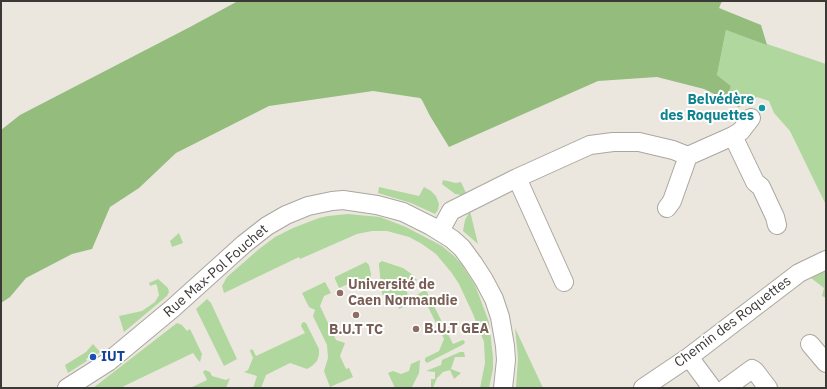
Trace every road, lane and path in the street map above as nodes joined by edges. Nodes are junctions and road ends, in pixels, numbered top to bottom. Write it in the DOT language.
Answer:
graph roads {
  1 [pos="751,118"];
  2 [pos="733,136"];
  3 [pos="688,156"];
  4 [pos="517,178"];
  5 [pos="667,208"];
  6 [pos="777,226"];
  7 [pos="440,231"];
  8 [pos="826,260"];
  9 [pos="564,282"];
  10 [pos="810,344"];
  11 [pos="690,357"];
  12 [pos="826,363"];
  13 [pos="67,388"];
  14 [pos="503,388"];
  15 [pos="643,388"];
  16 [pos="712,388"];
  17 [pos="726,388"];
  18 [pos="768,388"];
  1 -- 2 [label="street"];
  2 -- 3 [label="street"];
  2 -- 6 [label="street"];
  3 -- 4 [label="street"];
  3 -- 5 [label="street"];
  4 -- 7 [label="street"];
  4 -- 9 [label="street"];
  7 -- 13 [label="street, Rue Max-Pol Fouchet"];
  7 -- 14 [label="street, Rue Max-Pol Fouchet"];
  8 -- 11 [label="street, Chemin des Roquettes"];
  10 -- 12 [label="street"];
  11 -- 15 [label="street, Chemin des Roquettes"];
  11 -- 16 [label="street"];
  17 -- 18 [label="street"];
}
